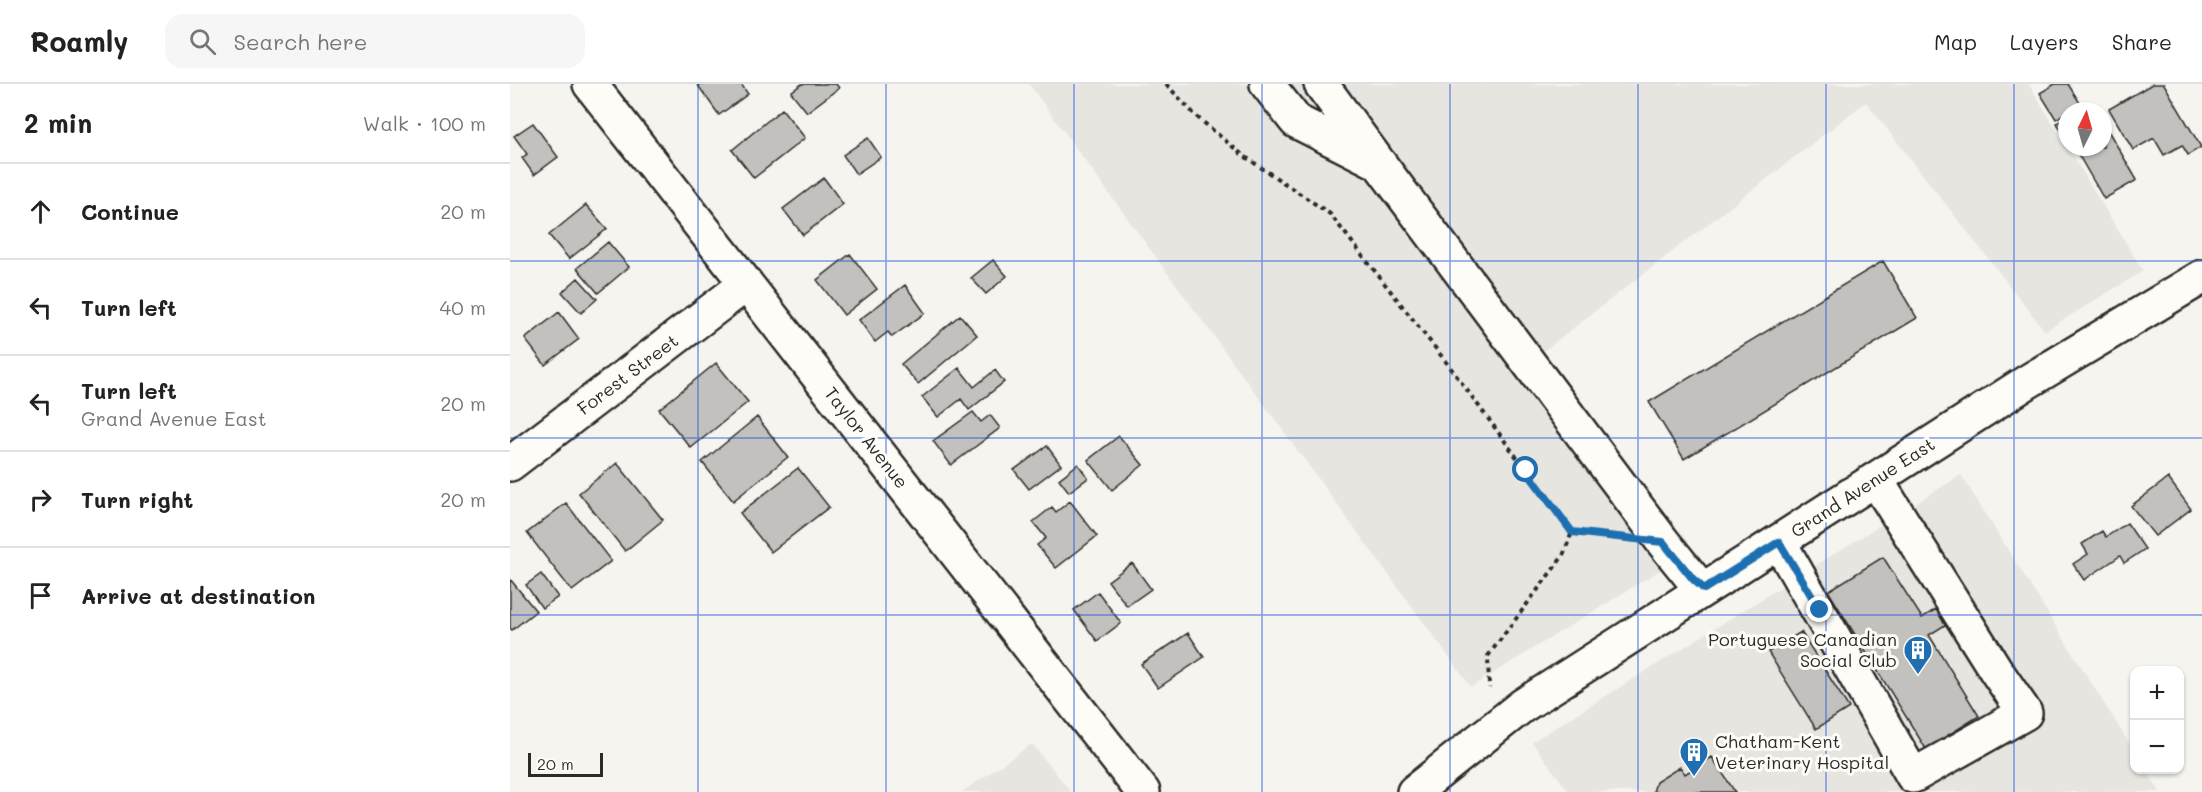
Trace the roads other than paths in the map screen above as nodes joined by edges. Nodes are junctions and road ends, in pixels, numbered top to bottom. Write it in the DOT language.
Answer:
graph roads {
  1 [pos="590,84"];
  2 [pos="1267,84"];
  3 [pos="1321,84"];
  4 [pos="1379,163"];
  5 [pos="2202,277"];
  6 [pos="746,285"];
  7 [pos="510,464"];
  8 [pos="1876,480"];
  9 [pos="1779,542"];
  10 [pos="1704,589"];
  11 [pos="1143,792"];
  12 [pos="1414,792"];
  1 -- 6 [label="street, Taylor Avenue"];
  2 -- 4 [label="street"];
  3 -- 4 [label="street"];
  4 -- 10 [label="street"];
  5 -- 8 [label="street, Grand Avenue East"];
  6 -- 7 [label="street, Forest Street"];
  6 -- 11 [label="street, Taylor Avenue"];
  8 -- 9 [label="street, Grand Avenue East"];
  8 -- 9 [label="street"];
  9 -- 10 [label="street, Grand Avenue East"];
  10 -- 12 [label="street, Grand Avenue East"];
}
